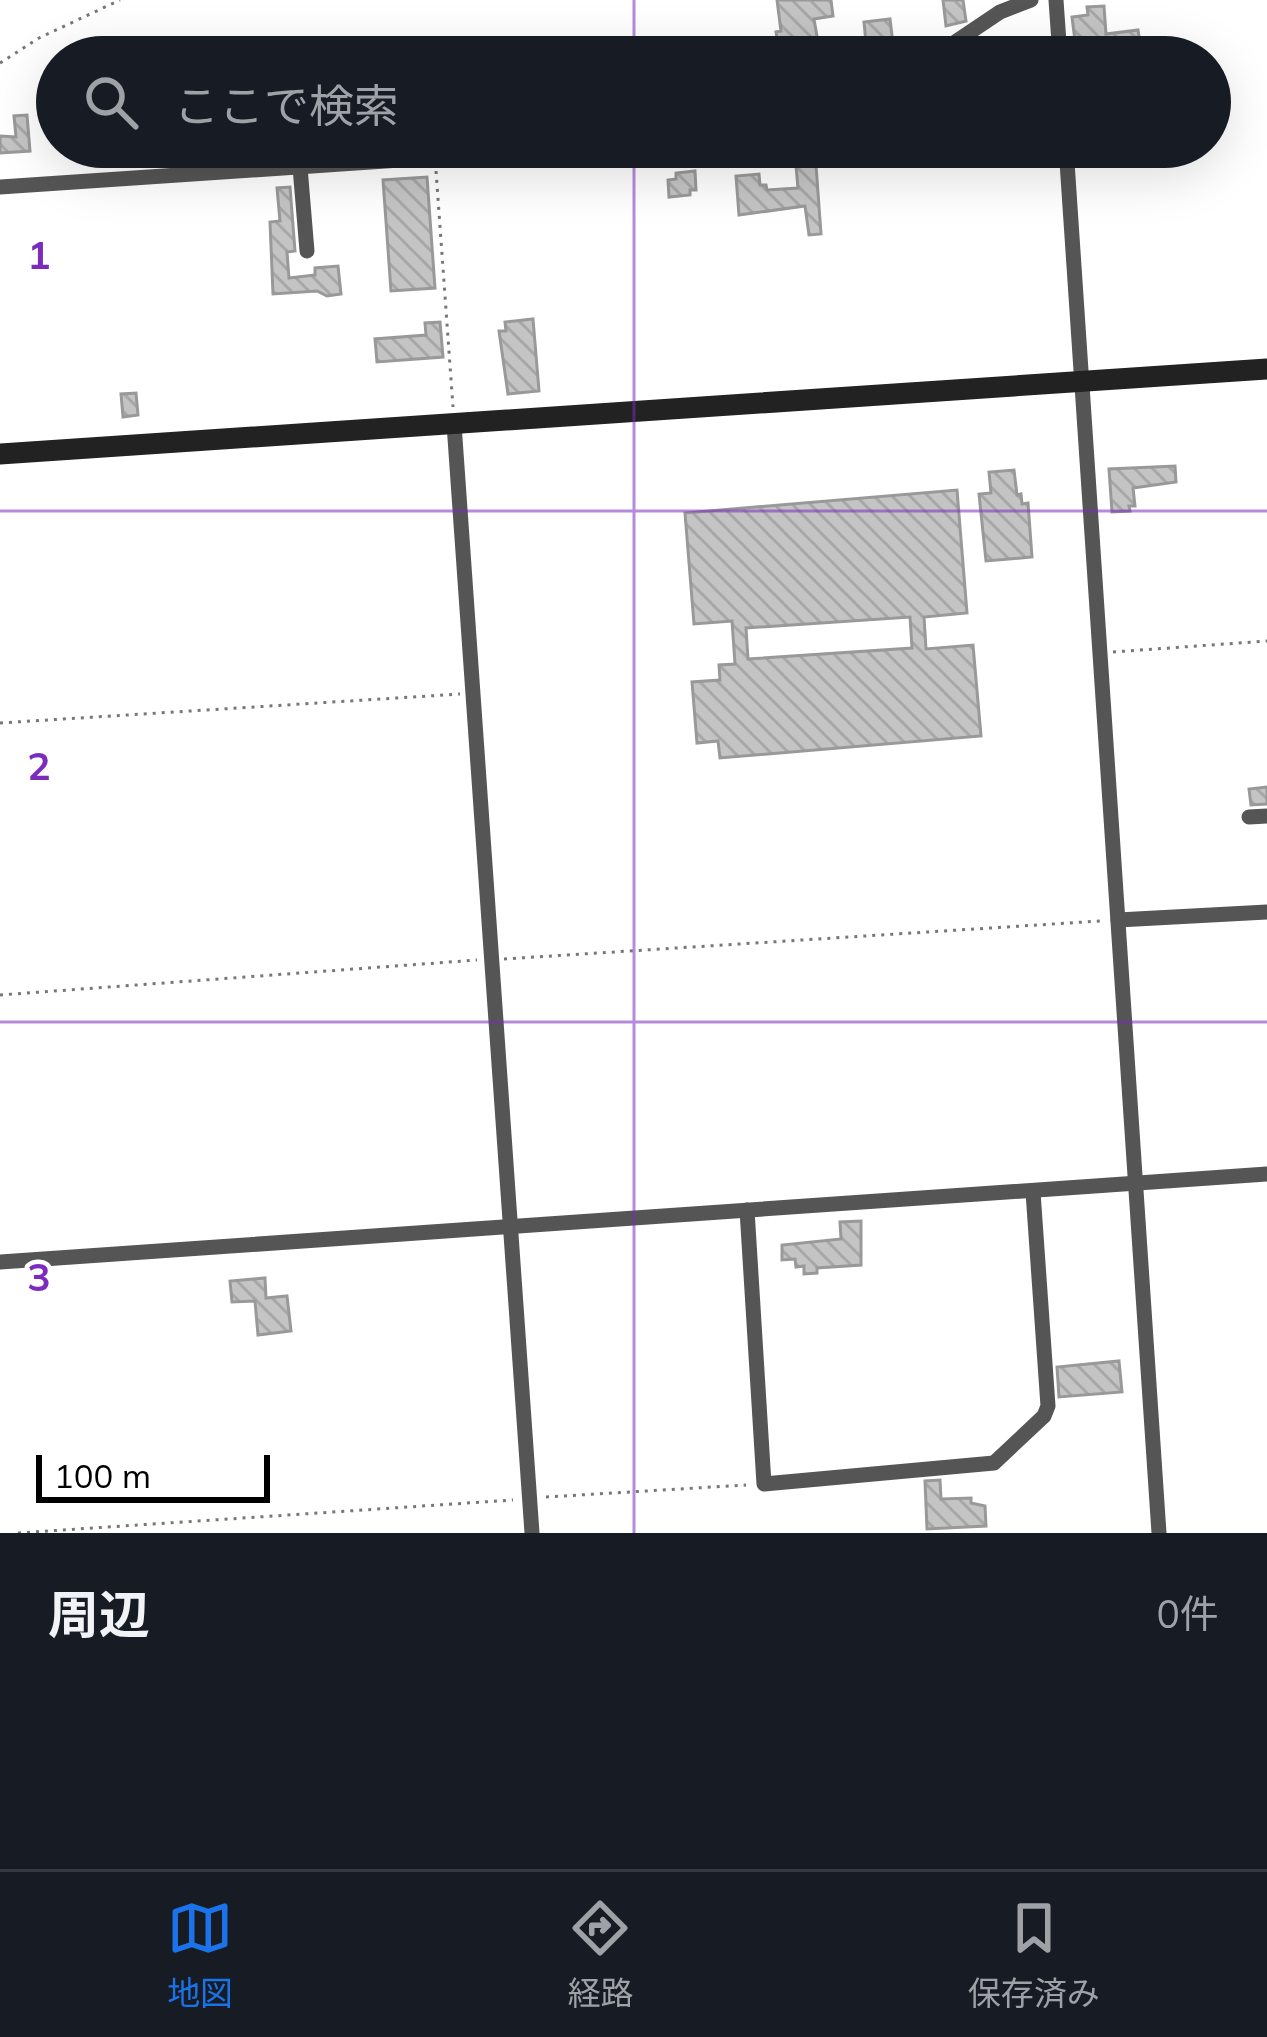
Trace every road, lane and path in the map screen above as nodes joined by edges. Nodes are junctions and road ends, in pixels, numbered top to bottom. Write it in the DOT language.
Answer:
graph roads {
  1 [pos="120,0"];
  2 [pos="1030,0"];
  3 [pos="1056,0"];
  4 [pos="43,36"];
  5 [pos="964,36"];
  6 [pos="1059,36"];
  7 [pos="36,40"];
  8 [pos="0,63"];
  9 [pos="284,168"];
  10 [pos="299,168"];
  11 [pos="436,168"];
  12 [pos="1067,168"];
  13 [pos="0,187"];
  14 [pos="307,250"];
  15 [pos="1267,369"];
  16 [pos="1081,381"];
  17 [pos="454,424"];
  18 [pos="0,454"];
  19 [pos="1267,641"];
  20 [pos="1100,653"];
  21 [pos="474,694"];
  22 [pos="0,724"];
  23 [pos="1267,816"];
  24 [pos="1249,817"];
  25 [pos="1267,912"];
  26 [pos="1118,920"];
  27 [pos="490,959"];
  28 [pos="0,995"];
  29 [pos="1267,1174"];
  30 [pos="1135,1185"];
  31 [pos="1033,1192"];
  32 [pos="747,1210"];
  33 [pos="510,1228"];
  34 [pos="0,1262"];
  35 [pos="764,1484"];
  36 [pos="530,1498"];
  37 [pos="18,1533"];
  38 [pos="532,1533"];
  39 [pos="1159,1533"];
  1 -- 4 [label="path"];
  2 -- 5 [label="street"];
  3 -- 6 [label="street"];
  7 -- 8 [label="path"];
  9 -- 13 [label="street"];
  10 -- 14 [label="street"];
  11 -- 17 [label="path"];
  12 -- 16 [label="street"];
  15 -- 16 [label="street"];
  16 -- 17 [label="street"];
  16 -- 20 [label="street"];
  17 -- 18 [label="street"];
  17 -- 21 [label="street"];
  19 -- 20 [label="path"];
  20 -- 26 [label="street"];
  21 -- 22 [label="path"];
  21 -- 27 [label="street"];
  23 -- 24 [label="street"];
  25 -- 26 [label="street"];
  26 -- 27 [label="path"];
  26 -- 30 [label="street"];
  27 -- 28 [label="path"];
  27 -- 33 [label="street"];
  29 -- 30 [label="street"];
  30 -- 31 [label="street"];
  30 -- 39 [label="street"];
  31 -- 32 [label="street"];
  31 -- 35 [label="street"];
  32 -- 33 [label="street"];
  32 -- 35 [label="street"];
  33 -- 34 [label="street"];
  33 -- 36 [label="street"];
  35 -- 36 [label="path"];
  36 -- 37 [label="path"];
  36 -- 38 [label="street"];
}
